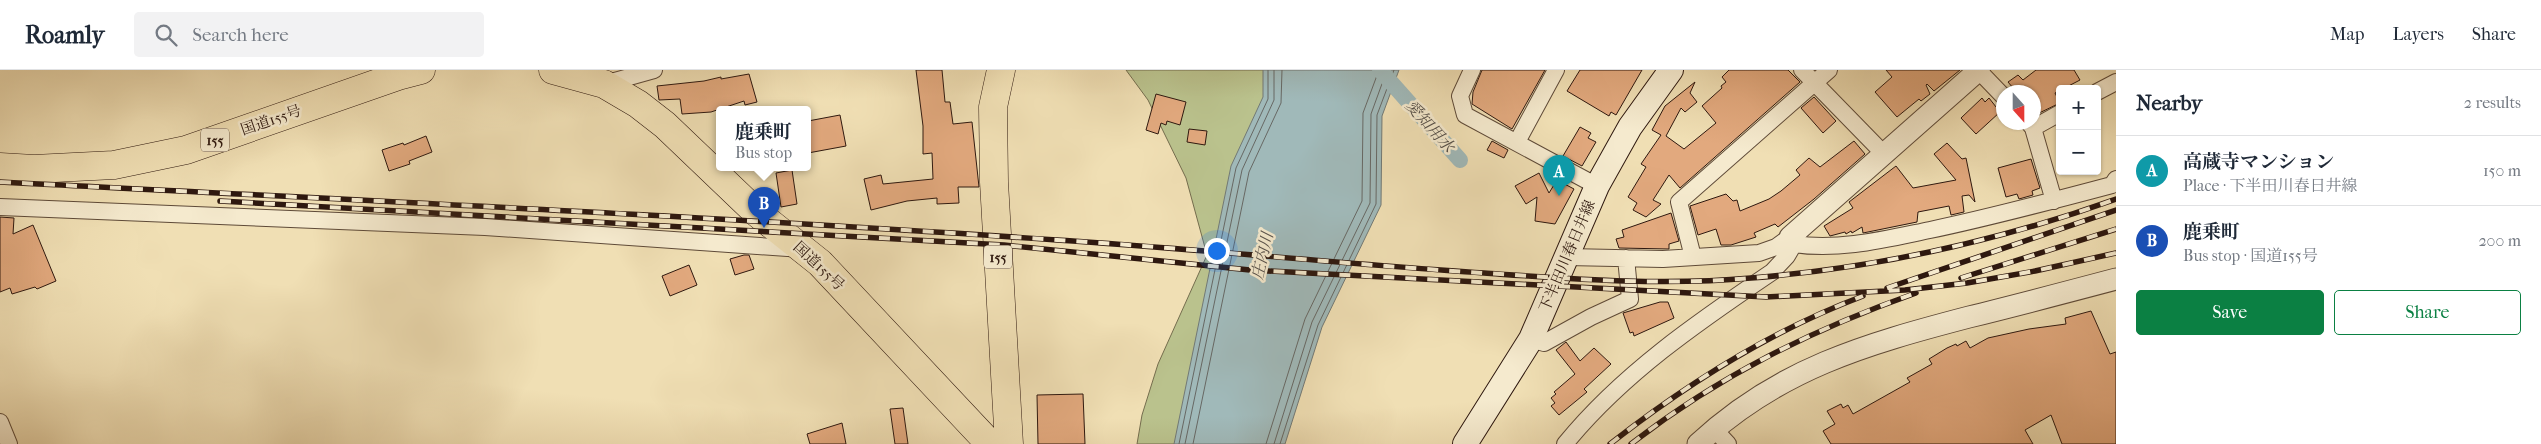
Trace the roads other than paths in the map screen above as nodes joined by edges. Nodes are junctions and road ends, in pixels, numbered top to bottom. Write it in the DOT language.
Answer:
graph roads {
  1 [pos="421,70"];
  2 [pos="553,70"];
  3 [pos="654,70"];
  4 [pos="1001,70"];
  5 [pos="1472,70"];
  6 [pos="1556,70"];
  7 [pos="1671,70"];
  8 [pos="1802,70"];
  9 [pos="1829,70"];
  10 [pos="1979,70"];
  11 [pos="1814,82"];
  12 [pos="2116,82"];
  13 [pos="604,84"];
  14 [pos="1996,88"];
  15 [pos="2101,90"];
  16 [pos="2056,115"];
  17 [pos="2041,121"];
  18 [pos="2032,130"];
  19 [pos="1517,142"];
  20 [pos="1884,154"];
  21 [pos="0,167"];
  22 [pos="2116,179"];
  23 [pos="1596,186"];
  24 [pos="2054,201"];
  25 [pos="0,207"];
  26 [pos="1792,240"];
  27 [pos="802,249"];
  28 [pos="1567,257"];
  29 [pos="1693,257"];
  30 [pos="1626,258"];
  31 [pos="2116,279"];
  32 [pos="1531,339"];
  33 [pos="0,422"];
  34 [pos="1721,436"];
  35 [pos="10,444"];
  36 [pos="990,444"];
  37 [pos="1009,444"];
  38 [pos="1465,444"];
  39 [pos="1565,444"];
  40 [pos="1698,444"];
  1 -- 21 [label="highway, 国道155号 / 155"];
  2 -- 13 [label="highway, 国道155号"];
  3 -- 13 [label="street"];
  4 -- 37 [label="highway, 155"];
  5 -- 19 [label="street"];
  6 -- 19 [label="street"];
  7 -- 23 [label="main road, 下半田川春日井線"];
  8 -- 11 [label="street"];
  9 -- 11 [label="street"];
  10 -- 14 [label="street"];
  10 -- 20 [label="street"];
  11 -- 20 [label="street"];
  11 -- 29 [label="street"];
  12 -- 15 [label="street"];
  13 -- 27 [label="highway, 国道155号"];
  16 -- 17 [label="street"];
  18 -- 24 [label="street"];
  19 -- 23 [label="street"];
  20 -- 26 [label="street"];
  22 -- 24 [label="street"];
  23 -- 28 [label="main road, 下半田川春日井線"];
  24 -- 26 [label="street"];
  25 -- 27 [label="street"];
  26 -- 29 [label="street"];
  26 -- 39 [label="street"];
  27 -- 36 [label="highway, 国道155号"];
  28 -- 30 [label="street"];
  28 -- 32 [label="main road, 下半田川春日井線"];
  29 -- 30 [label="street"];
  30 -- 32 [label="street"];
  31 -- 34 [label="street"];
  32 -- 38 [label="main road, 下半田川春日井線"];
  33 -- 35 [label="street"];
  34 -- 40 [label="street"];
}
